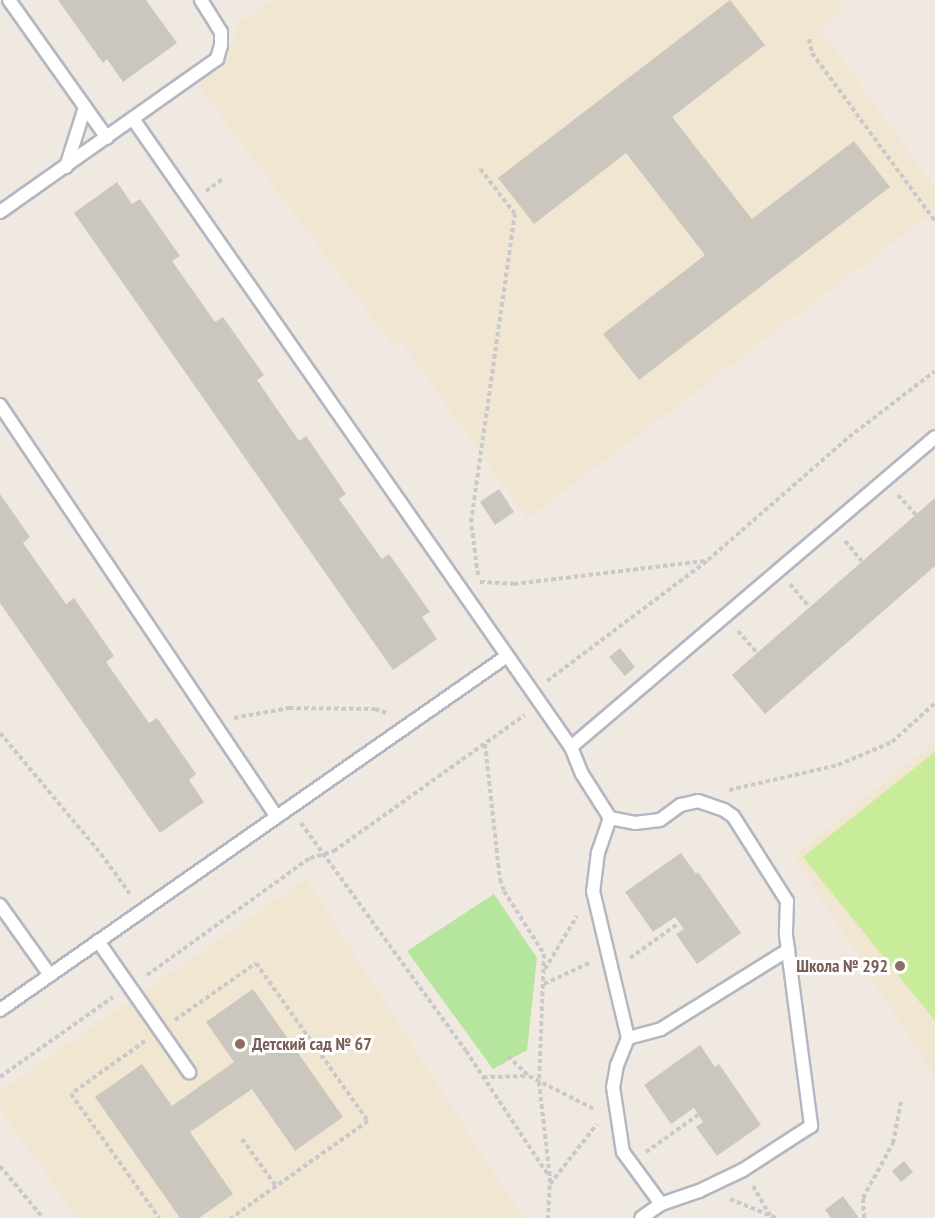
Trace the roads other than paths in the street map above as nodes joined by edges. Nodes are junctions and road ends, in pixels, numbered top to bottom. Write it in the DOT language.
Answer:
graph roads {
  1 [pos="9,0"];
  2 [pos="201,0"];
  3 [pos="85,108"];
  4 [pos="133,119"];
  5 [pos="107,138"];
  6 [pos="66,167"];
  7 [pos="0,212"];
  8 [pos="0,405"];
  9 [pos="935,437"];
  10 [pos="507,656"];
  11 [pos="571,747"];
  12 [pos="277,817"];
  13 [pos="610,818"];
  14 [pos="0,905"];
  15 [pos="99,941"];
  16 [pos="788,950"];
  17 [pos="50,975"];
  18 [pos="0,1010"];
  19 [pos="628,1038"];
  20 [pos="189,1072"];
  21 [pos="661,1204"];
  22 [pos="641,1218"];
  1 -- 3 [label="lane"];
  2 -- 4 [label="lane"];
  3 -- 5 [label="lane"];
  3 -- 6 [label="lane"];
  4 -- 5 [label="lane"];
  4 -- 10 [label="lane"];
  5 -- 6 [label="lane"];
  6 -- 7 [label="lane"];
  8 -- 12 [label="lane"];
  9 -- 11 [label="lane"];
  10 -- 11 [label="lane"];
  10 -- 12 [label="lane"];
  11 -- 13 [label="lane"];
  12 -- 15 [label="lane"];
  13 -- 16 [label="lane"];
  13 -- 19 [label="lane"];
  14 -- 17 [label="lane"];
  15 -- 17 [label="lane"];
  15 -- 20 [label="lane"];
  16 -- 19 [label="lane"];
  16 -- 21 [label="lane"];
  17 -- 18 [label="lane"];
  19 -- 21 [label="lane"];
  21 -- 22 [label="lane"];
}
